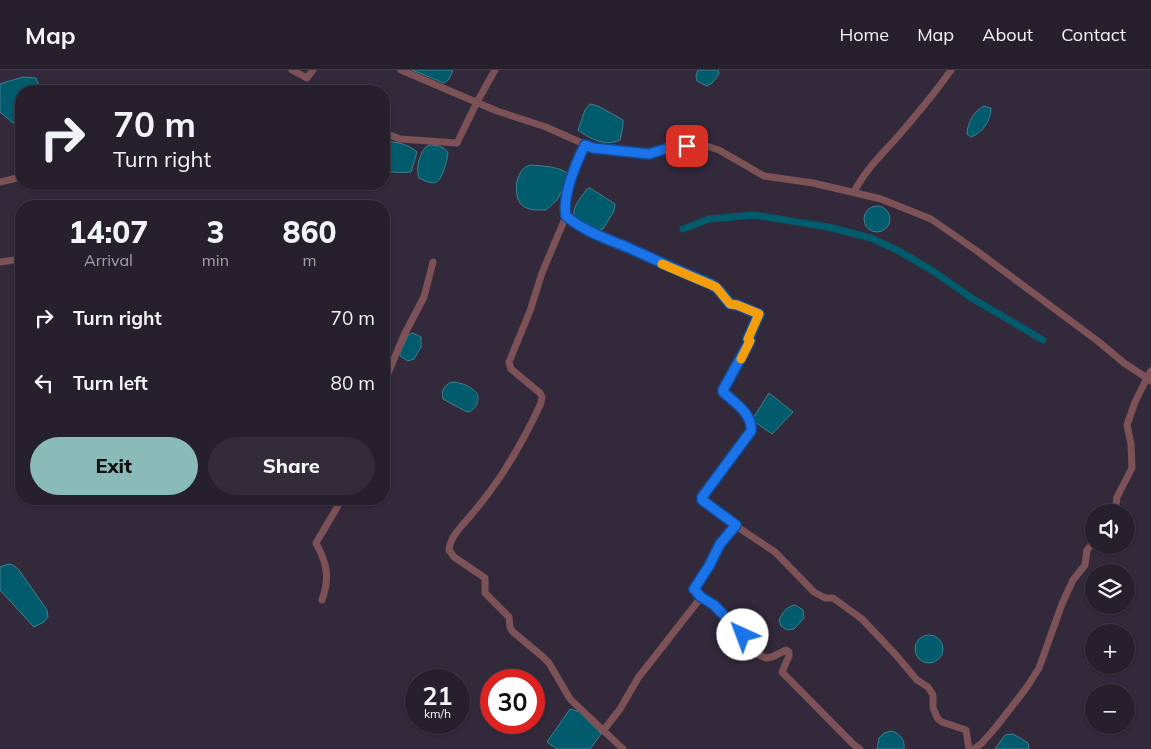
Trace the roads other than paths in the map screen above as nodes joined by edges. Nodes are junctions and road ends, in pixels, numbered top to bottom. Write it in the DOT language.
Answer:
graph roads {
  1 [pos="292,70"];
  2 [pos="312,70"];
  3 [pos="401,70"];
  4 [pos="495,70"];
  5 [pos="952,70"];
  6 [pos="477,102"];
  7 [pos="390,135"];
  8 [pos="585,145"];
  9 [pos="15,178"];
  10 [pos="0,182"];
  11 [pos="854,192"];
  12 [pos="566,216"];
  13 [pos="15,260"];
  14 [pos="0,262"];
  15 [pos="432,262"];
  16 [pos="390,370"];
  17 [pos="1151,371"];
  18 [pos="1149,379"];
  19 [pos="1116,504"];
  20 [pos="338,505"];
  21 [pos="736,525"];
  22 [pos="1086,554"];
  23 [pos="701,597"];
  24 [pos="322,600"];
  25 [pos="603,731"];
  26 [pos="623,749"];
  27 [pos="860,749"];
  28 [pos="969,749"];
  29 [pos="974,749"];
  1 -- 2 [label="street"];
  3 -- 6 [label="street"];
  4 -- 6 [label="street"];
  5 -- 11 [label="street"];
  6 -- 7 [label="street"];
  6 -- 8 [label="street"];
  8 -- 11 [label="street"];
  8 -- 12 [label="street"];
  9 -- 10 [label="street"];
  11 -- 18 [label="street"];
  12 -- 21 [label="street"];
  12 -- 25 [label="street"];
  13 -- 14 [label="street"];
  15 -- 16 [label="street"];
  17 -- 18 [label="street"];
  18 -- 19 [label="street"];
  20 -- 24 [label="street"];
  21 -- 23 [label="street"];
  21 -- 28 [label="street"];
  22 -- 29 [label="street"];
  23 -- 25 [label="street"];
  23 -- 27 [label="street"];
  25 -- 26 [label="street"];
}
